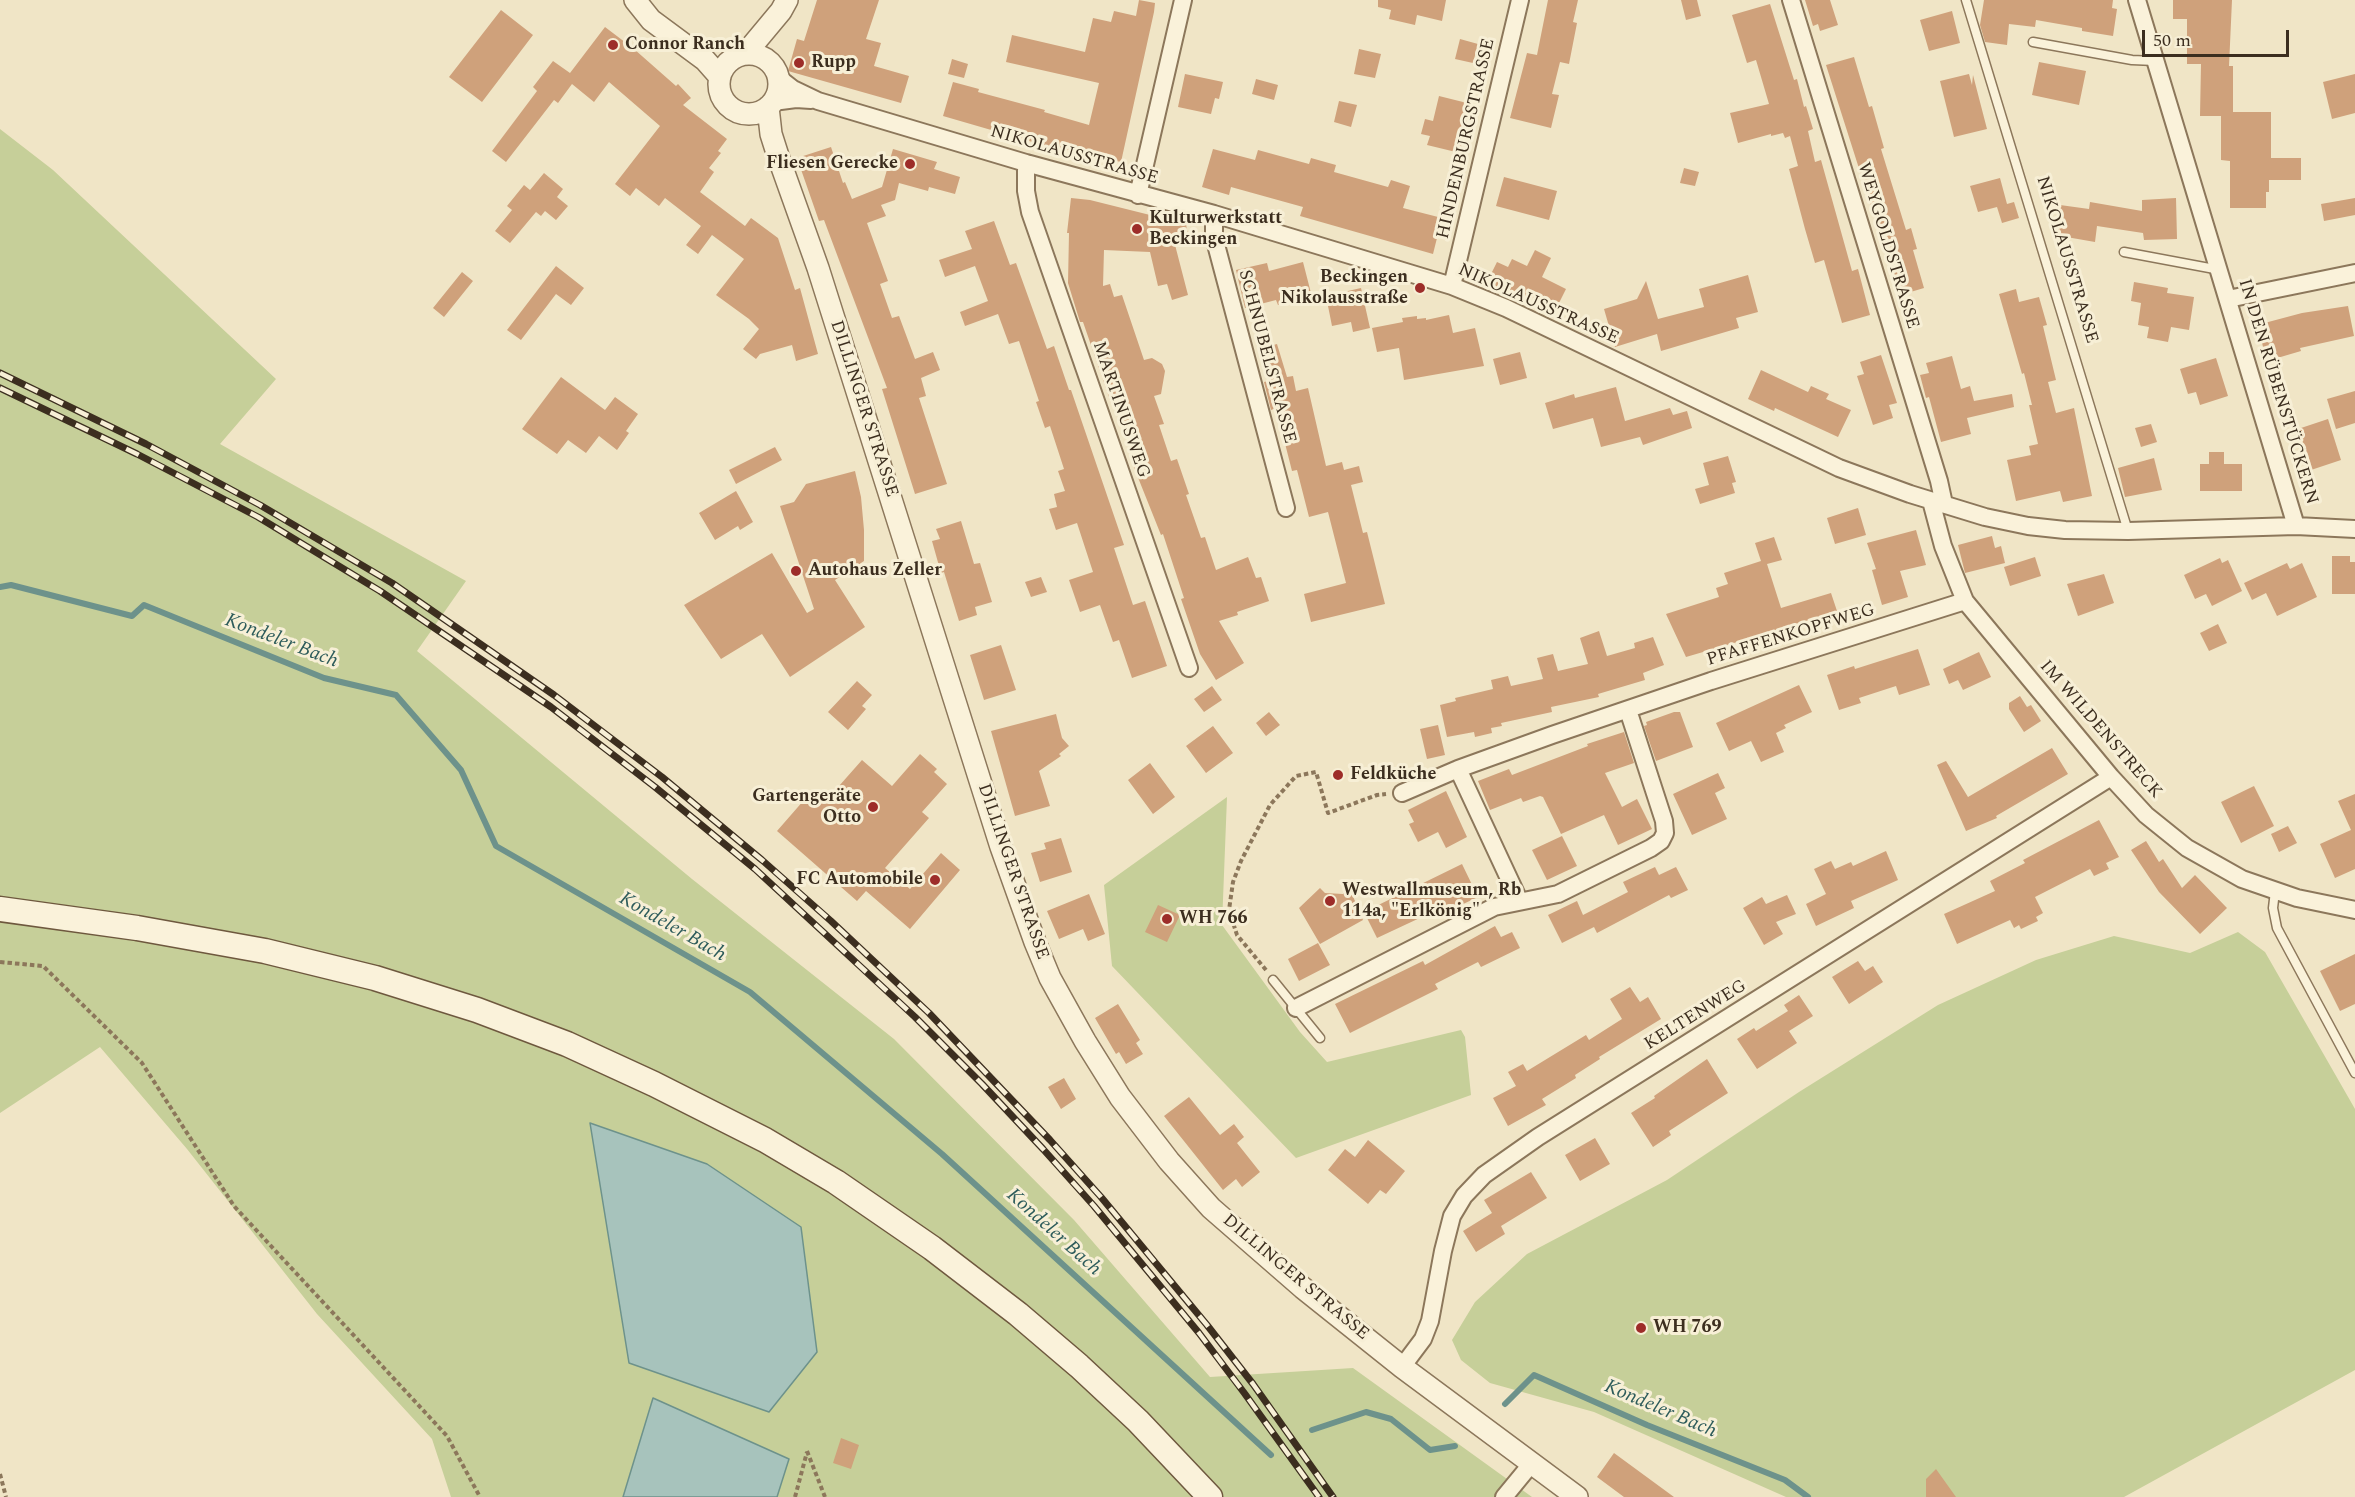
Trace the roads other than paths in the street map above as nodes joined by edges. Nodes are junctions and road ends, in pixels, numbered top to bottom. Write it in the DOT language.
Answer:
graph roads {
  1 [pos="1183,0"];
  2 [pos="1520,0"];
  3 [pos="1791,0"];
  4 [pos="1966,0"];
  5 [pos="2137,0"];
  6 [pos="637,2"];
  7 [pos="784,6"];
  8 [pos="2033,42"];
  9 [pos="740,56"];
  10 [pos="2156,61"];
  11 [pos="776,71"];
  12 [pos="720,78"];
  13 [pos="818,101"];
  14 [pos="771,105"];
  15 [pos="742,113"];
  16 [pos="777,156"];
  17 [pos="1026,163"];
  18 [pos="1138,195"];
  19 [pos="1214,214"];
  20 [pos="2124,252"];
  21 [pos="2220,270"];
  22 [pos="2355,273"];
  23 [pos="1452,286"];
  24 [pos="2228,299"];
  25 [pos="1937,503"];
  26 [pos="1286,508"];
  27 [pos="2296,525"];
  28 [pos="2355,530"];
  29 [pos="2128,531"];
  30 [pos="1965,601"];
  31 [pos="1189,668"];
  32 [pos="1628,710"];
  33 [pos="1458,769"];
  34 [pos="2111,777"];
  35 [pos="1402,793"];
  36 [pos="2275,891"];
  37 [pos="1519,900"];
  38 [pos="0,909"];
  39 [pos="2355,910"];
  40 [pos="1274,980"];
  41 [pos="1296,1008"];
  42 [pos="1320,1038"];
  43 [pos="2355,1073"];
  44 [pos="1402,1367"];
  45 [pos="1532,1463"];
  46 [pos="1210,1497"];
  47 [pos="1504,1497"];
  48 [pos="1577,1497"];
  1 -- 18 [label="street"];
  2 -- 23 [label="street, HINDENBURGSTRASSE"];
  3 -- 25 [label="street, WEYGOLDSTRASSE"];
  4 -- 29 [label="lane, NIKOLAUSSTRASSE"];
  5 -- 10 [label="street, IN DEN RÜBENSTÜCKERN"];
  6 -- 9 [label="street, DILLINGER STRASSE"];
  6 -- 12 [label="street, DILLINGER STRASSE"];
  7 -- 9 [label="street"];
  7 -- 11 [label="street"];
  8 -- 10 [label="lane"];
  9 -- 11 [label="street, DILLINGER STRASSE"];
  9 -- 12 [label="street"];
  10 -- 21 [label="street, IN DEN RÜBENSTÜCKERN"];
  11 -- 13 [label="street, NIKOLAUSSTRASSE"];
  11 -- 14 [label="street, DILLINGER STRASSE"];
  12 -- 15 [label="street, DILLINGER STRASSE"];
  13 -- 14 [label="street, NIKOLAUSSTRASSE"];
  13 -- 17 [label="street, NIKOLAUSSTRASSE"];
  14 -- 15 [label="street"];
  14 -- 16 [label="street, DILLINGER STRASSE"];
  15 -- 16 [label="street, DILLINGER STRASSE"];
  16 -- 44 [label="street, DILLINGER STRASSE"];
  17 -- 18 [label="street, NIKOLAUSSTRASSE"];
  17 -- 31 [label="street, MARTINUSWEG"];
  18 -- 19 [label="street, NIKOLAUSSTRASSE"];
  19 -- 23 [label="street, NIKOLAUSSTRASSE"];
  19 -- 26 [label="street, SCHNUBELSTRASSE"];
  20 -- 21 [label="lane, IN DEN RÜBENSTÜCKERN"];
  21 -- 24 [label="street, IN DEN RÜBENSTÜCKERN"];
  22 -- 24 [label="street"];
  23 -- 25 [label="street, NIKOLAUSSTRASSE"];
  24 -- 27 [label="street, IN DEN RÜBENSTÜCKERN"];
  25 -- 29 [label="street, NIKOLAUSSTRASSE"];
  25 -- 30 [label="street, IM WILDENSTRECK"];
  27 -- 28 [label="street, NIKOLAUSSTRASSE"];
  27 -- 29 [label="street, NIKOLAUSSTRASSE"];
  30 -- 32 [label="street, PFAFFENKOPFWEG"];
  30 -- 34 [label="street, IM WILDENSTRECK"];
  32 -- 33 [label="street, PFAFFENKOPFWEG"];
  32 -- 37 [label="street"];
  33 -- 35 [label="street, PFAFFENKOPFWEG"];
  33 -- 37 [label="street"];
  34 -- 36 [label="street, IM WILDENSTRECK"];
  34 -- 44 [label="street, KELTENWEG"];
  36 -- 39 [label="street, IM WILDENSTRECK"];
  36 -- 43 [label="lane"];
  37 -- 41 [label="street"];
  38 -- 46 [label="main road"];
  40 -- 41 [label="lane"];
  41 -- 42 [label="lane"];
  44 -- 45 [label="street, DILLINGER STRASSE"];
  45 -- 47 [label="street"];
  45 -- 48 [label="street, DILLINGER STRASSE"];
}
